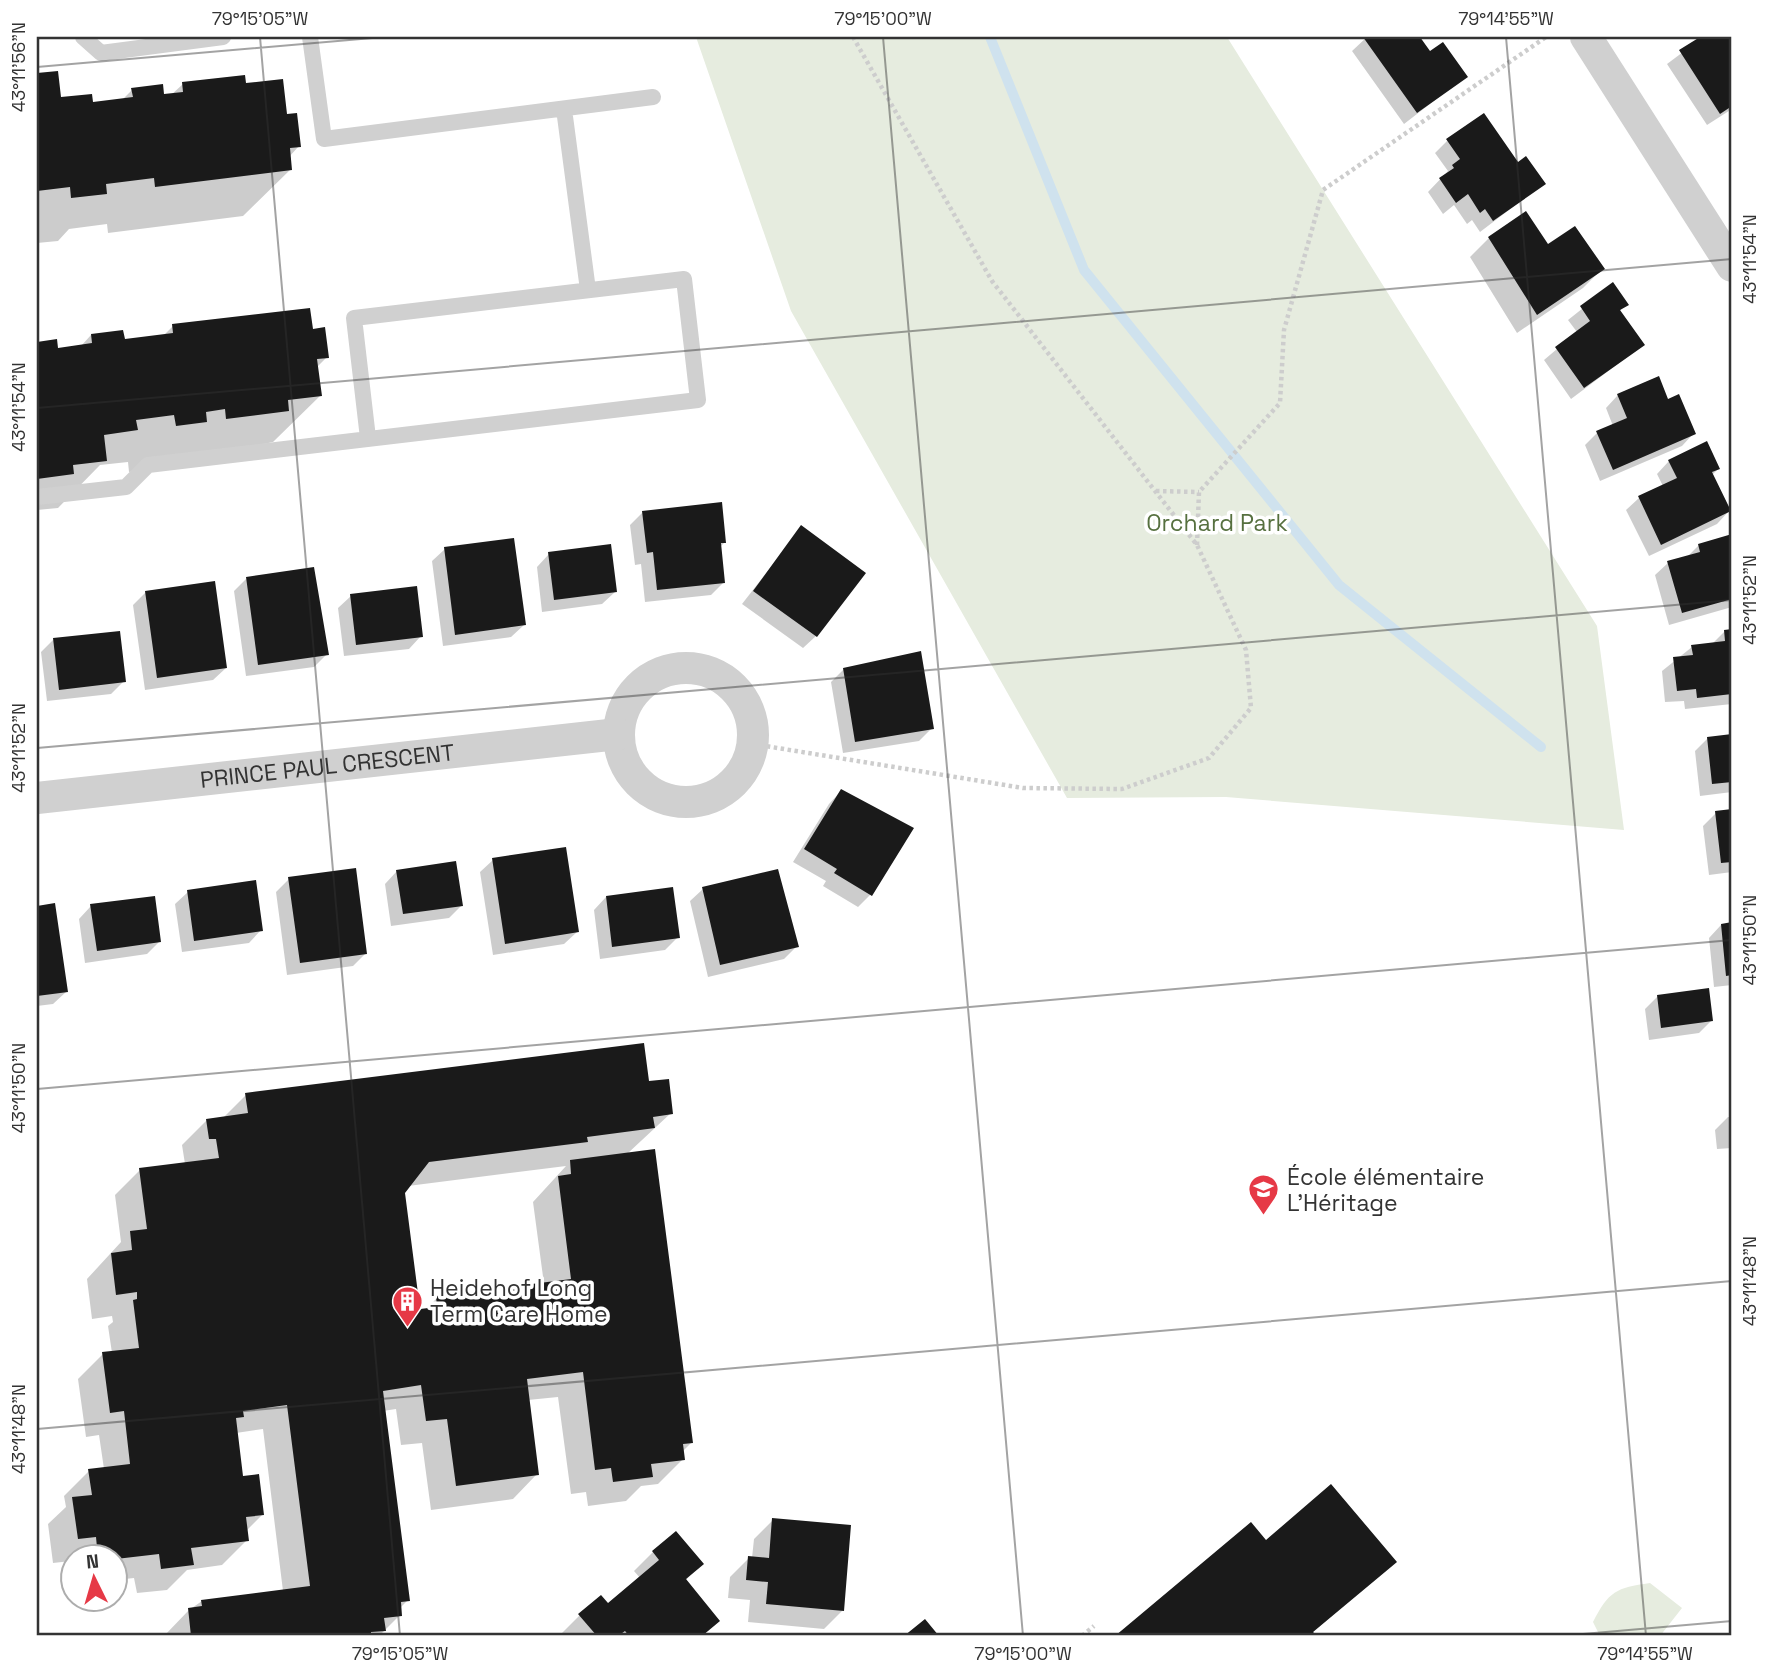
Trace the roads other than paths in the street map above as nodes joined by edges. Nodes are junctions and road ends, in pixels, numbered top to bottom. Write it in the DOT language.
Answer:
graph roads {
  1 [pos="83,37"];
  2 [pos="223,37"];
  3 [pos="310,37"];
  4 [pos="1586,37"];
  5 [pos="653,97"];
  6 [pos="564,108"];
  7 [pos="1732,265"];
  8 [pos="588,290"];
  9 [pos="368,438"];
  10 [pos="37,497"];
  11 [pos="618,734"];
  12 [pos="37,798"];
  1 -- 2 [label="lane"];
  3 -- 6 [label="lane"];
  4 -- 7 [label="street"];
  5 -- 6 [label="lane"];
  6 -- 8 [label="lane"];
  8 -- 9 [label="lane"];
  8 -- 9 [label="lane"];
  9 -- 10 [label="lane"];
  11 -- 11 [label="street"];
  11 -- 12 [label="street, PRINCE PAUL CRESCENT"];
}
